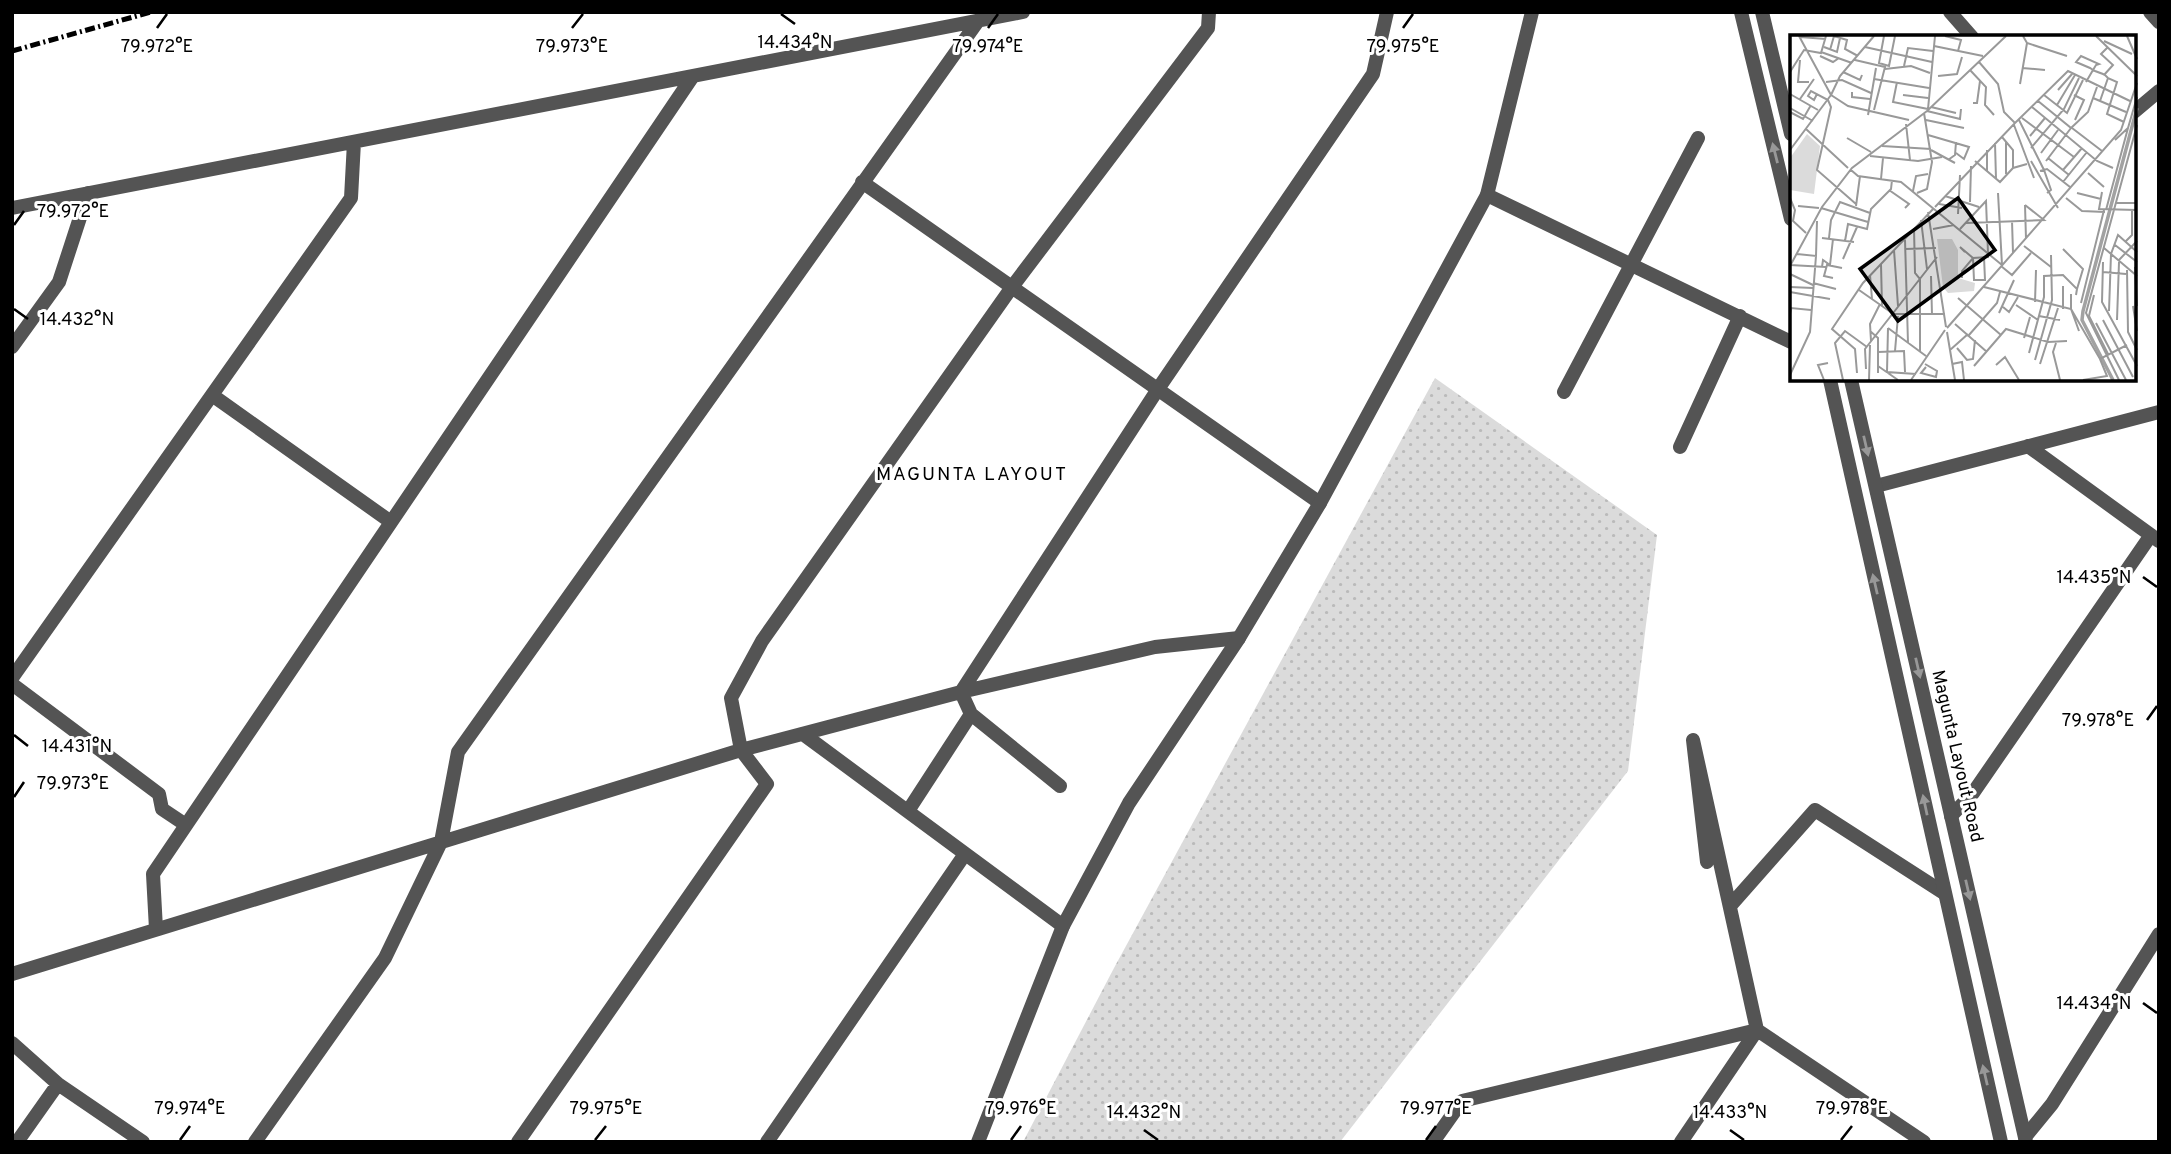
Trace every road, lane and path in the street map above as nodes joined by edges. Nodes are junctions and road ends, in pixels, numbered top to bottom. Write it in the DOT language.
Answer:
graph roads {
  1 [pos="1023,12"];
  2 [pos="1209,12"];
  3 [pos="1387,12"];
  4 [pos="1532,12"];
  5 [pos="1741,12"];
  6 [pos="1762,12"];
  7 [pos="1950,12"];
  8 [pos="2150,12"];
  9 [pos="978,21"];
  10 [pos="2159,22"];
  11 [pos="1970,35"];
  12 [pos="694,76"];
  13 [pos="2159,91"];
  14 [pos="2136,110"];
  15 [pos="1790,130"];
  16 [pos="1698,138"];
  17 [pos="354,142"];
  18 [pos="862,182"];
  19 [pos="88,193"];
  20 [pos="1487,195"];
  21 [pos="12,208"];
  22 [pos="1790,215"];
  23 [pos="1630,264"];
  24 [pos="1012,287"];
  25 [pos="1740,316"];
  26 [pos="1790,341"];
  27 [pos="12,347"];
  28 [pos="1829,382"];
  29 [pos="1851,382"];
  30 [pos="1158,389"];
  31 [pos="1564,392"];
  32 [pos="212,395"];
  33 [pos="2159,412"];
  34 [pos="2028,446"];
  35 [pos="1680,447"];
  36 [pos="1876,486"];
  37 [pos="1320,503"];
  38 [pos="391,522"];
  39 [pos="2155,538"];
  40 [pos="1239,638"];
  41 [pos="12,678"];
  42 [pos="12,684"];
  43 [pos="961,692"];
  44 [pos="971,714"];
  45 [pos="803,734"];
  46 [pos="741,750"];
  47 [pos="1060,786"];
  48 [pos="908,811"];
  49 [pos="1951,816"];
  50 [pos="186,825"];
  51 [pos="442,842"];
  52 [pos="965,854"];
  53 [pos="1707,862"];
  54 [pos="1944,893"];
  55 [pos="1730,906"];
  56 [pos="1063,926"];
  57 [pos="156,929"];
  58 [pos="2159,934"];
  59 [pos="12,974"];
  60 [pos="1757,1030"];
  61 [pos="12,1043"];
  62 [pos="58,1084"];
  63 [pos="2026,1140"];
  64 [pos="17,1142"];
  65 [pos="143,1142"];
  66 [pos="255,1142"];
  67 [pos="518,1142"];
  68 [pos="767,1142"];
  69 [pos="978,1142"];
  70 [pos="1433,1142"];
  71 [pos="1681,1142"];
  72 [pos="1924,1142"];
  73 [pos="2001,1142"];
  1 -- 9 [label="street"];
  2 -- 24 [label="street"];
  3 -- 30 [label="street"];
  4 -- 20 [label="street"];
  22 -- 5 [label="street, one-way"];
  6 -- 15 [label="street"];
  7 -- 11 [label="street"];
  8 -- 10 [label="street"];
  9 -- 12 [label="street"];
  9 -- 18 [label="street"];
  12 -- 17 [label="street"];
  12 -- 38 [label="street"];
  13 -- 14 [label="street"];
  16 -- 23 [label="street"];
  17 -- 19 [label="street"];
  17 -- 32 [label="street"];
  18 -- 24 [label="street"];
  18 -- 51 [label="street"];
  19 -- 21 [label="street"];
  19 -- 27 [label="street"];
  20 -- 23 [label="street"];
  20 -- 37 [label="street"];
  23 -- 25 [label="street"];
  23 -- 31 [label="street"];
  24 -- 30 [label="street"];
  24 -- 46 [label="street"];
  25 -- 26 [label="street"];
  25 -- 35 [label="street"];
  54 -- 28 [label="street, one-way"];
  29 -- 36 [label="street, Magunta Layout Road, one-way"];
  30 -- 37 [label="street"];
  30 -- 43 [label="street"];
  32 -- 38 [label="street"];
  32 -- 41 [label="street"];
  33 -- 34 [label="street"];
  34 -- 36 [label="street"];
  34 -- 39 [label="street"];
  36 -- 49 [label="street, Magunta Layout Road, one-way"];
  37 -- 40 [label="street"];
  38 -- 50 [label="street"];
  39 -- 49 [label="street"];
  40 -- 43 [label="street"];
  40 -- 56 [label="street"];
  42 -- 50 [label="street"];
  43 -- 44 [label="street"];
  43 -- 45 [label="street"];
  44 -- 47 [label="street"];
  44 -- 48 [label="street"];
  45 -- 46 [label="street"];
  45 -- 48 [label="street"];
  46 -- 51 [label="street"];
  46 -- 67 [label="street"];
  48 -- 52 [label="street"];
  49 -- 63 [label="street, Magunta Layout Road, one-way"];
  50 -- 57 [label="street"];
  51 -- 57 [label="street"];
  51 -- 66 [label="street"];
  52 -- 56 [label="street"];
  52 -- 68 [label="street"];
  53 -- 55 [label="street"];
  54 -- 55 [label="street"];
  73 -- 54 [label="street, one-way"];
  55 -- 60 [label="street"];
  56 -- 69 [label="street"];
  57 -- 59 [label="street"];
  58 -- 63 [label="street"];
  60 -- 70 [label="street"];
  60 -- 71 [label="street"];
  60 -- 72 [label="street"];
  61 -- 62 [label="street"];
  62 -- 64 [label="street"];
  62 -- 65 [label="street"];
}
